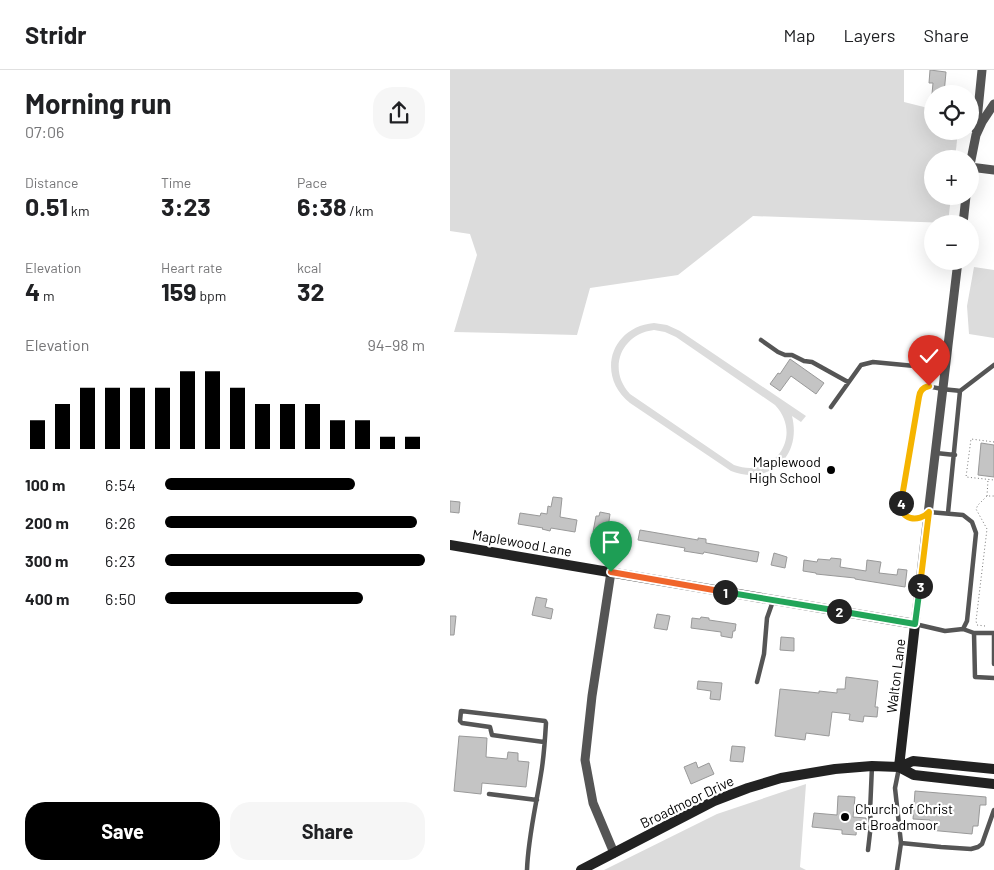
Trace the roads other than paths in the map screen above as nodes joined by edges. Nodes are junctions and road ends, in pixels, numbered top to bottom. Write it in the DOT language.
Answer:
graph roads {
  1 [pos="982,70"];
  2 [pos="979,102"];
  3 [pos="994,104"];
  4 [pos="979,128"];
  5 [pos="979,168"];
  6 [pos="994,170"];
  7 [pos="979,173"];
  8 [pos="994,175"];
  9 [pos="957,270"];
  10 [pos="761,340"];
  11 [pos="994,365"];
  12 [pos="946,369"];
  13 [pos="848,382"];
  14 [pos="942,390"];
  15 [pos="960,391"];
  16 [pos="831,407"];
  17 [pos="936,453"];
  18 [pos="955,455"];
  19 [pos="929,512"];
  20 [pos="948,513"];
  21 [pos="450,545"];
  22 [pos="611,572"];
  23 [pos="773,600"];
  24 [pos="915,624"];
  25 [pos="963,629"];
  26 [pos="974,633"];
  27 [pos="994,664"];
  28 [pos="994,678"];
  29 [pos="756,682"];
  30 [pos="544,742"];
  31 [pos="872,766"];
  32 [pos="899,767"];
  33 [pos="994,769"];
  34 [pos="994,784"];
  35 [pos="489,794"];
  36 [pos="537,800"];
  37 [pos="994,810"];
  38 [pos="900,843"];
  39 [pos="868,850"];
  40 [pos="614,853"];
  41 [pos="528,870"];
  42 [pos="581,870"];
  43 [pos="896,870"];
  1 -- 2 [label="street"];
  3 -- 4 [label="street"];
  5 -- 6 [label="street"];
  7 -- 8 [label="street"];
  9 -- 12 [label="street, Walton Lane"];
  10 -- 13 [label="lane"];
  11 -- 15 [label="lane"];
  12 -- 13 [label="lane"];
  12 -- 14 [label="street, Walton Lane"];
  13 -- 16 [label="lane"];
  14 -- 15 [label="lane"];
  14 -- 17 [label="street, Walton Lane"];
  14 -- 19 [label="lane"];
  15 -- 18 [label="lane"];
  17 -- 18 [label="lane"];
  17 -- 19 [label="street, Walton Lane"];
  18 -- 20 [label="lane"];
  19 -- 20 [label="lane"];
  19 -- 24 [label="street, Walton Lane"];
  20 -- 25 [label="lane"];
  21 -- 22 [label="street, Maplewood Lane"];
  22 -- 23 [label="street, Maplewood Lane"];
  22 -- 40 [label="street"];
  23 -- 24 [label="street, Maplewood Lane"];
  23 -- 29 [label="lane"];
  24 -- 25 [label="lane"];
  24 -- 32 [label="street, Walton Lane"];
  25 -- 26 [label="lane"];
  26 -- 27 [label="lane"];
  26 -- 28 [label="lane"];
  30 -- 30 [label="lane"];
  30 -- 36 [label="lane"];
  31 -- 32 [label="street, Broadmoor Drive"];
  31 -- 39 [label="lane"];
  31 -- 40 [label="street, Broadmoor Drive"];
  32 -- 33 [label="street, Broadmoor Drive"];
  32 -- 34 [label="street, Broadmoor Drive"];
  32 -- 38 [label="lane"];
  35 -- 36 [label="lane"];
  36 -- 41 [label="lane"];
  37 -- 38 [label="lane"];
  38 -- 43 [label="lane"];
  40 -- 42 [label="street, Broadmoor Drive"];
}
